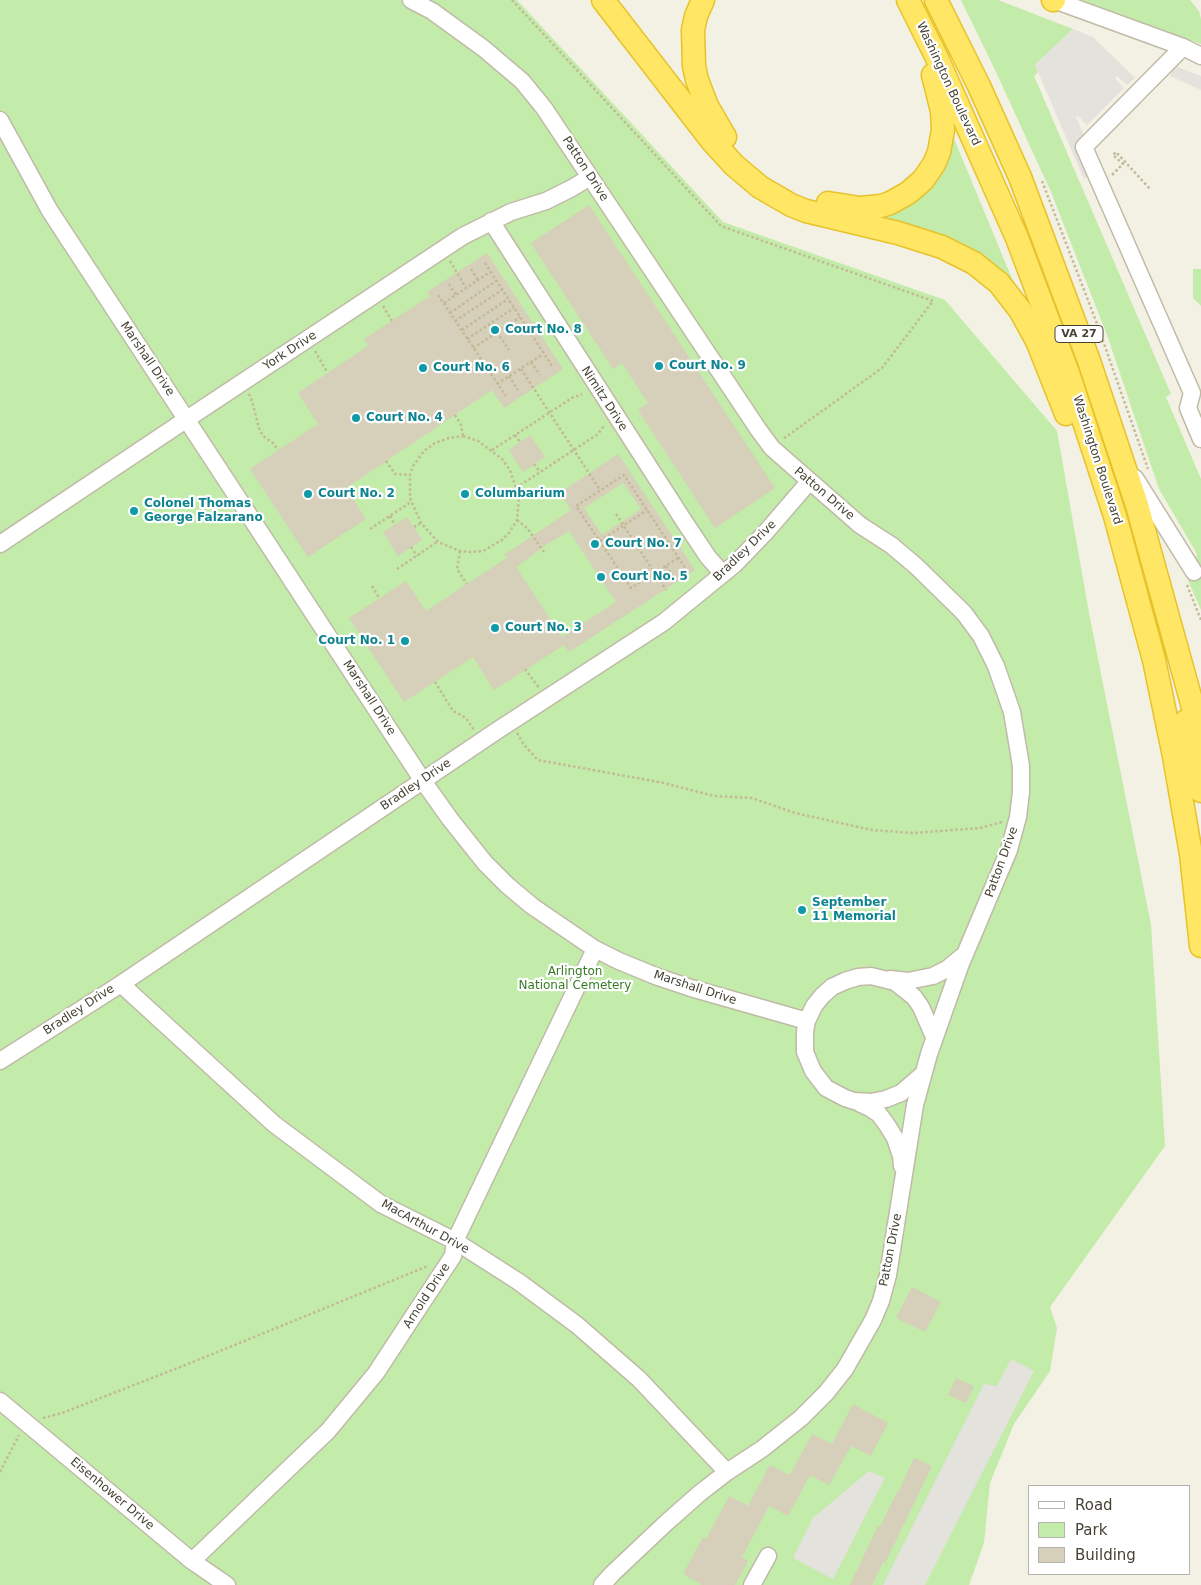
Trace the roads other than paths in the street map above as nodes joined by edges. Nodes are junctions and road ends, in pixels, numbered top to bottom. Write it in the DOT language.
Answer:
graph roads {
  1 [pos="411,0"];
  2 [pos="602,0"];
  3 [pos="692,0"];
  4 [pos="703,0"];
  5 [pos="908,0"];
  6 [pos="936,0"];
  7 [pos="1054,0"];
  8 [pos="920,23"];
  9 [pos="1183,47"];
  10 [pos="1201,56"];
  11 [pos="0,120"];
  12 [pos="712,141"];
  13 [pos="590,176"];
  14 [pos="491,221"];
  15 [pos="187,419"];
  16 [pos="1201,439"];
  17 [pos="1121,455"];
  18 [pos="809,482"];
  19 [pos="1115,516"];
  20 [pos="0,544"];
  21 [pos="1194,572"];
  22 [pos="723,574"];
  23 [pos="1175,644"];
  24 [pos="1201,736"];
  25 [pos="423,781"];
  26 [pos="1201,791"];
  27 [pos="1191,854"];
  28 [pos="1201,894"];
  29 [pos="1201,946"];
  30 [pos="595,949"];
  31 [pos="965,954"];
  32 [pos="883,978"];
  33 [pos="121,984"];
  34 [pos="807,1021"];
  35 [pos="934,1037"];
  36 [pos="0,1061"];
  37 [pos="923,1074"];
  38 [pos="854,1101"];
  39 [pos="903,1181"];
  40 [pos="454,1249"];
  41 [pos="0,1401"];
  42 [pos="727,1472"];
  43 [pos="768,1556"];
  44 [pos="192,1561"];
  45 [pos="227,1585"];
  46 [pos="602,1585"];
  47 [pos="752,1585"];
  1 -- 13 [label="street, Patton Drive"];
  2 -- 12 [label="highway"];
  3 -- 12 [label="highway"];
  4 -- 8 [label="highway"];
  5 -- 8 [label="highway, Washington Boulevard / VA 27"];
  6 -- 17 [label="highway, Washington Boulevard / VA 27"];
  7 -- 9 [label="street"];
  8 -- 19 [label="highway, Washington Boulevard / VA 27"];
  9 -- 10 [label="street"];
  9 -- 16 [label="street"];
  11 -- 15 [label="street, Marshall Drive"];
  12 -- 19 [label="highway"];
  13 -- 14 [label="street, York Drive"];
  13 -- 18 [label="street, Patton Drive"];
  14 -- 15 [label="street, York Drive"];
  14 -- 22 [label="street, Nimitz Drive"];
  15 -- 20 [label="street, York Drive"];
  15 -- 25 [label="street, Marshall Drive"];
  17 -- 21 [label="street"];
  17 -- 23 [label="highway, Washington Boulevard / VA 27"];
  18 -- 22 [label="street, Bradley Drive"];
  18 -- 31 [label="street, Patton Drive"];
  19 -- 27 [label="highway, Washington Boulevard / VA 27"];
  22 -- 25 [label="street, Bradley Drive"];
  23 -- 24 [label="highway, Washington Boulevard / VA 27"];
  23 -- 26 [label="highway"];
  25 -- 30 [label="street, Marshall Drive"];
  25 -- 33 [label="street, Bradley Drive"];
  27 -- 28 [label="highway"];
  27 -- 29 [label="highway, Washington Boulevard / VA 27"];
  30 -- 34 [label="street, Marshall Drive"];
  30 -- 40 [label="street, Arnold Drive"];
  31 -- 32 [label="street"];
  31 -- 35 [label="street, Patton Drive"];
  32 -- 34 [label="street"];
  32 -- 35 [label="street"];
  33 -- 36 [label="street, Bradley Drive"];
  33 -- 40 [label="street, MacArthur Drive"];
  34 -- 38 [label="street"];
  35 -- 37 [label="street, Patton Drive"];
  37 -- 38 [label="street"];
  37 -- 39 [label="street, Patton Drive"];
  38 -- 39 [label="street"];
  39 -- 42 [label="street, Patton Drive"];
  40 -- 42 [label="street, MacArthur Drive"];
  40 -- 44 [label="street, Arnold Drive"];
  41 -- 44 [label="street, Eisenhower Drive"];
  42 -- 46 [label="street, Patton Drive"];
  43 -- 47 [label="street"];
  44 -- 45 [label="street, Eisenhower Drive"];
}
